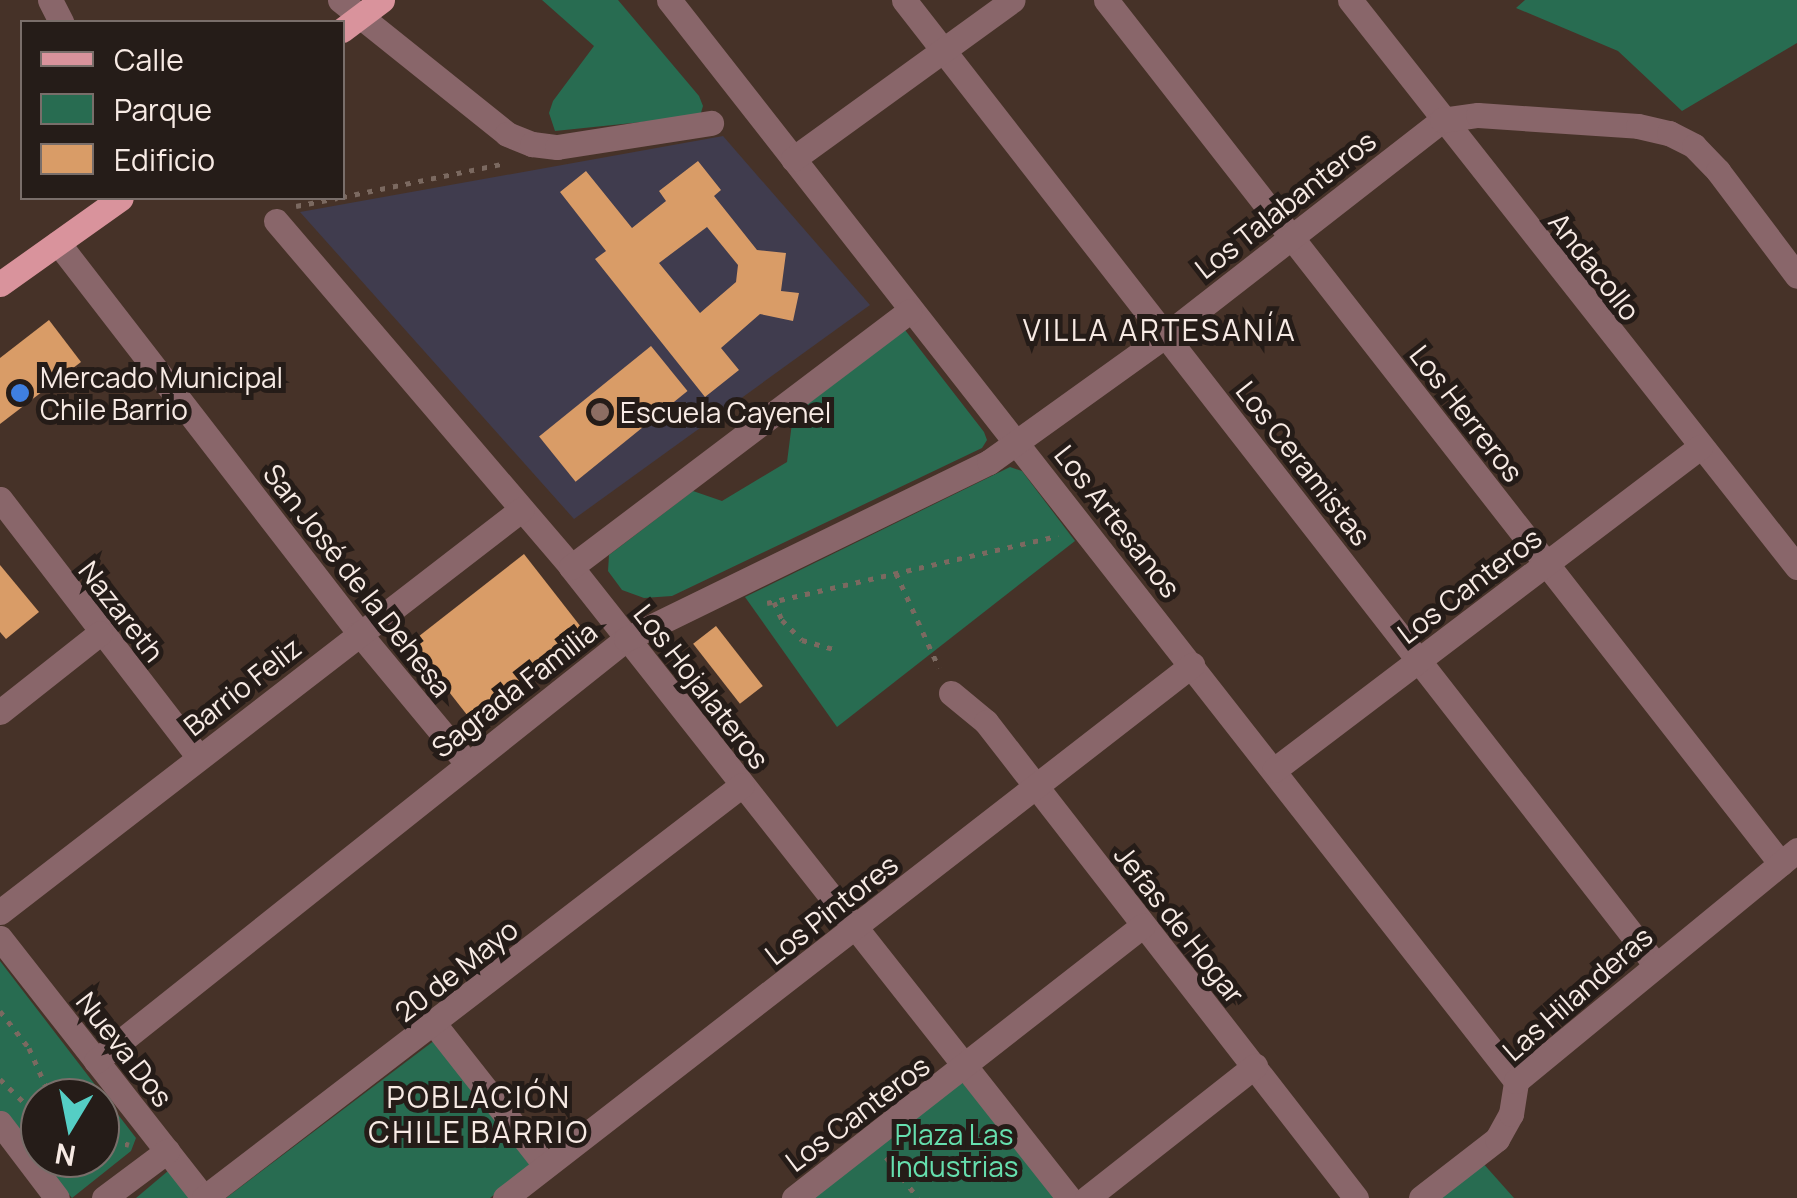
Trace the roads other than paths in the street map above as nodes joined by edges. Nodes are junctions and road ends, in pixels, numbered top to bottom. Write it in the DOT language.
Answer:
graph roads {
  1 [pos="340,0"];
  2 [pos="382,0"];
  3 [pos="669,0"];
  4 [pos="904,0"];
  5 [pos="1013,0"];
  6 [pos="1106,0"];
  7 [pos="1350,0"];
  8 [pos="352,23"];
  9 [pos="944,50"];
  10 [pos="1442,120"];
  11 [pos="711,123"];
  12 [pos="793,159"];
  13 [pos="118,200"];
  14 [pos="280,214"];
  15 [pos="1291,237"];
  16 [pos="58,243"];
  17 [pos="1797,276"];
  18 [pos="0,284"];
  19 [pos="909,311"];
  20 [pos="1166,335"];
  21 [pos="1018,441"];
  22 [pos="1700,447"];
  23 [pos="0,499"];
  24 [pos="522,509"];
  25 [pos="1547,564"];
  26 [pos="1797,566"];
  27 [pos="571,567"];
  28 [pos="100,633"];
  29 [pos="359,633"];
  30 [pos="626,639"];
  31 [pos="1419,660"];
  32 [pos="1192,666"];
  33 [pos="951,694"];
  34 [pos="0,712"];
  35 [pos="199,757"];
  36 [pos="467,764"];
  37 [pos="1274,770"];
  38 [pos="742,785"];
  39 [pos="1036,788"];
  40 [pos="1789,857"];
  41 [pos="0,912"];
  42 [pos="1143,925"];
  43 [pos="855,928"];
  44 [pos="0,938"];
  45 [pos="1655,964"];
  46 [pos="434,1025"];
  47 [pos="96,1061"];
  48 [pos="1254,1066"];
  49 [pos="966,1067"];
  50 [pos="1516,1081"];
  51 [pos="0,1123"];
  52 [pos="167,1151"];
  53 [pos="546,1166"];
  54 [pos="57,1198"];
  55 [pos="104,1198"];
  56 [pos="204,1198"];
  57 [pos="505,1198"];
  58 [pos="794,1198"];
  59 [pos="1070,1198"];
  60 [pos="1087,1198"];
  61 [pos="1356,1198"];
  62 [pos="1421,1198"];
  1 -- 8 [label="street"];
  2 -- 8 [label="main road"];
  3 -- 12 [label="street, Los Artesanos"];
  4 -- 9 [label="street, Los Ceramistas"];
  5 -- 9 [label="street"];
  6 -- 15 [label="street, Los Herreros"];
  7 -- 10 [label="street, Andacollo"];
  8 -- 11 [label="street"];
  9 -- 12 [label="street"];
  9 -- 20 [label="street, Los Ceramistas"];
  10 -- 15 [label="street, Los Talabanteros"];
  10 -- 17 [label="street"];
  10 -- 22 [label="street, Andacollo"];
  12 -- 19 [label="street, Los Artesanos"];
  13 -- 16 [label="main road"];
  14 -- 24 [label="street, Los Hojalateros"];
  15 -- 20 [label="street, Los Talabanteros"];
  15 -- 25 [label="street, Los Herreros"];
  16 -- 18 [label="main road"];
  16 -- 29 [label="street, San José de la Dehesa"];
  19 -- 21 [label="street, Los Artesanos"];
  19 -- 27 [label="street"];
  20 -- 21 [label="street, Los Talabanteros"];
  20 -- 31 [label="street, Los Ceramistas"];
  21 -- 30 [label="street, Sagrada Familia"];
  21 -- 32 [label="street, Los Artesanos"];
  22 -- 25 [label="street, Los Canteros"];
  22 -- 26 [label="street, Andacollo"];
  23 -- 28 [label="street, Nazareth"];
  24 -- 27 [label="street, Los Hojalateros"];
  24 -- 29 [label="street, Barrio Feliz"];
  25 -- 31 [label="street, Los Canteros"];
  25 -- 40 [label="street, Los Herreros"];
  27 -- 30 [label="street, Los Hojalateros"];
  28 -- 34 [label="street"];
  28 -- 35 [label="street, Nazareth"];
  29 -- 35 [label="street, Barrio Feliz"];
  29 -- 36 [label="street, San José de la Dehesa"];
  30 -- 36 [label="street, Sagrada Familia"];
  30 -- 38 [label="street, Los Hojalateros"];
  31 -- 37 [label="street, Los Canteros"];
  31 -- 45 [label="street, Los Ceramistas"];
  32 -- 37 [label="street, Los Artesanos"];
  32 -- 39 [label="street, Los Pintores"];
  33 -- 39 [label="street, Jefas de Hogar"];
  35 -- 41 [label="street, Barrio Feliz"];
  36 -- 47 [label="street, Sagrada Familia"];
  37 -- 50 [label="street, Los Artesanos"];
  38 -- 43 [label="street, Los Hojalateros"];
  38 -- 46 [label="street, 20 de Mayo"];
  39 -- 42 [label="street, Jefas de Hogar"];
  39 -- 43 [label="street, Los Pintores"];
  40 -- 45 [label="street, Las Hilanderas"];
  42 -- 48 [label="street, Jefas de Hogar"];
  42 -- 49 [label="street, Los Canteros"];
  43 -- 49 [label="street, Los Hojalateros"];
  43 -- 53 [label="street, Los Pintores"];
  44 -- 47 [label="street, Nueva Dos"];
  45 -- 50 [label="street, Las Hilanderas"];
  46 -- 53 [label="street"];
  46 -- 56 [label="street, 20 de Mayo"];
  47 -- 52 [label="street, Nueva Dos"];
  48 -- 60 [label="street"];
  48 -- 61 [label="street, Jefas de Hogar"];
  49 -- 58 [label="street, Los Canteros"];
  49 -- 59 [label="street, Los Hojalateros"];
  50 -- 62 [label="street, Las Hilanderas"];
  51 -- 54 [label="street"];
  52 -- 55 [label="street"];
  52 -- 56 [label="street, Nueva Dos"];
  53 -- 57 [label="street, Los Pintores"];
}
